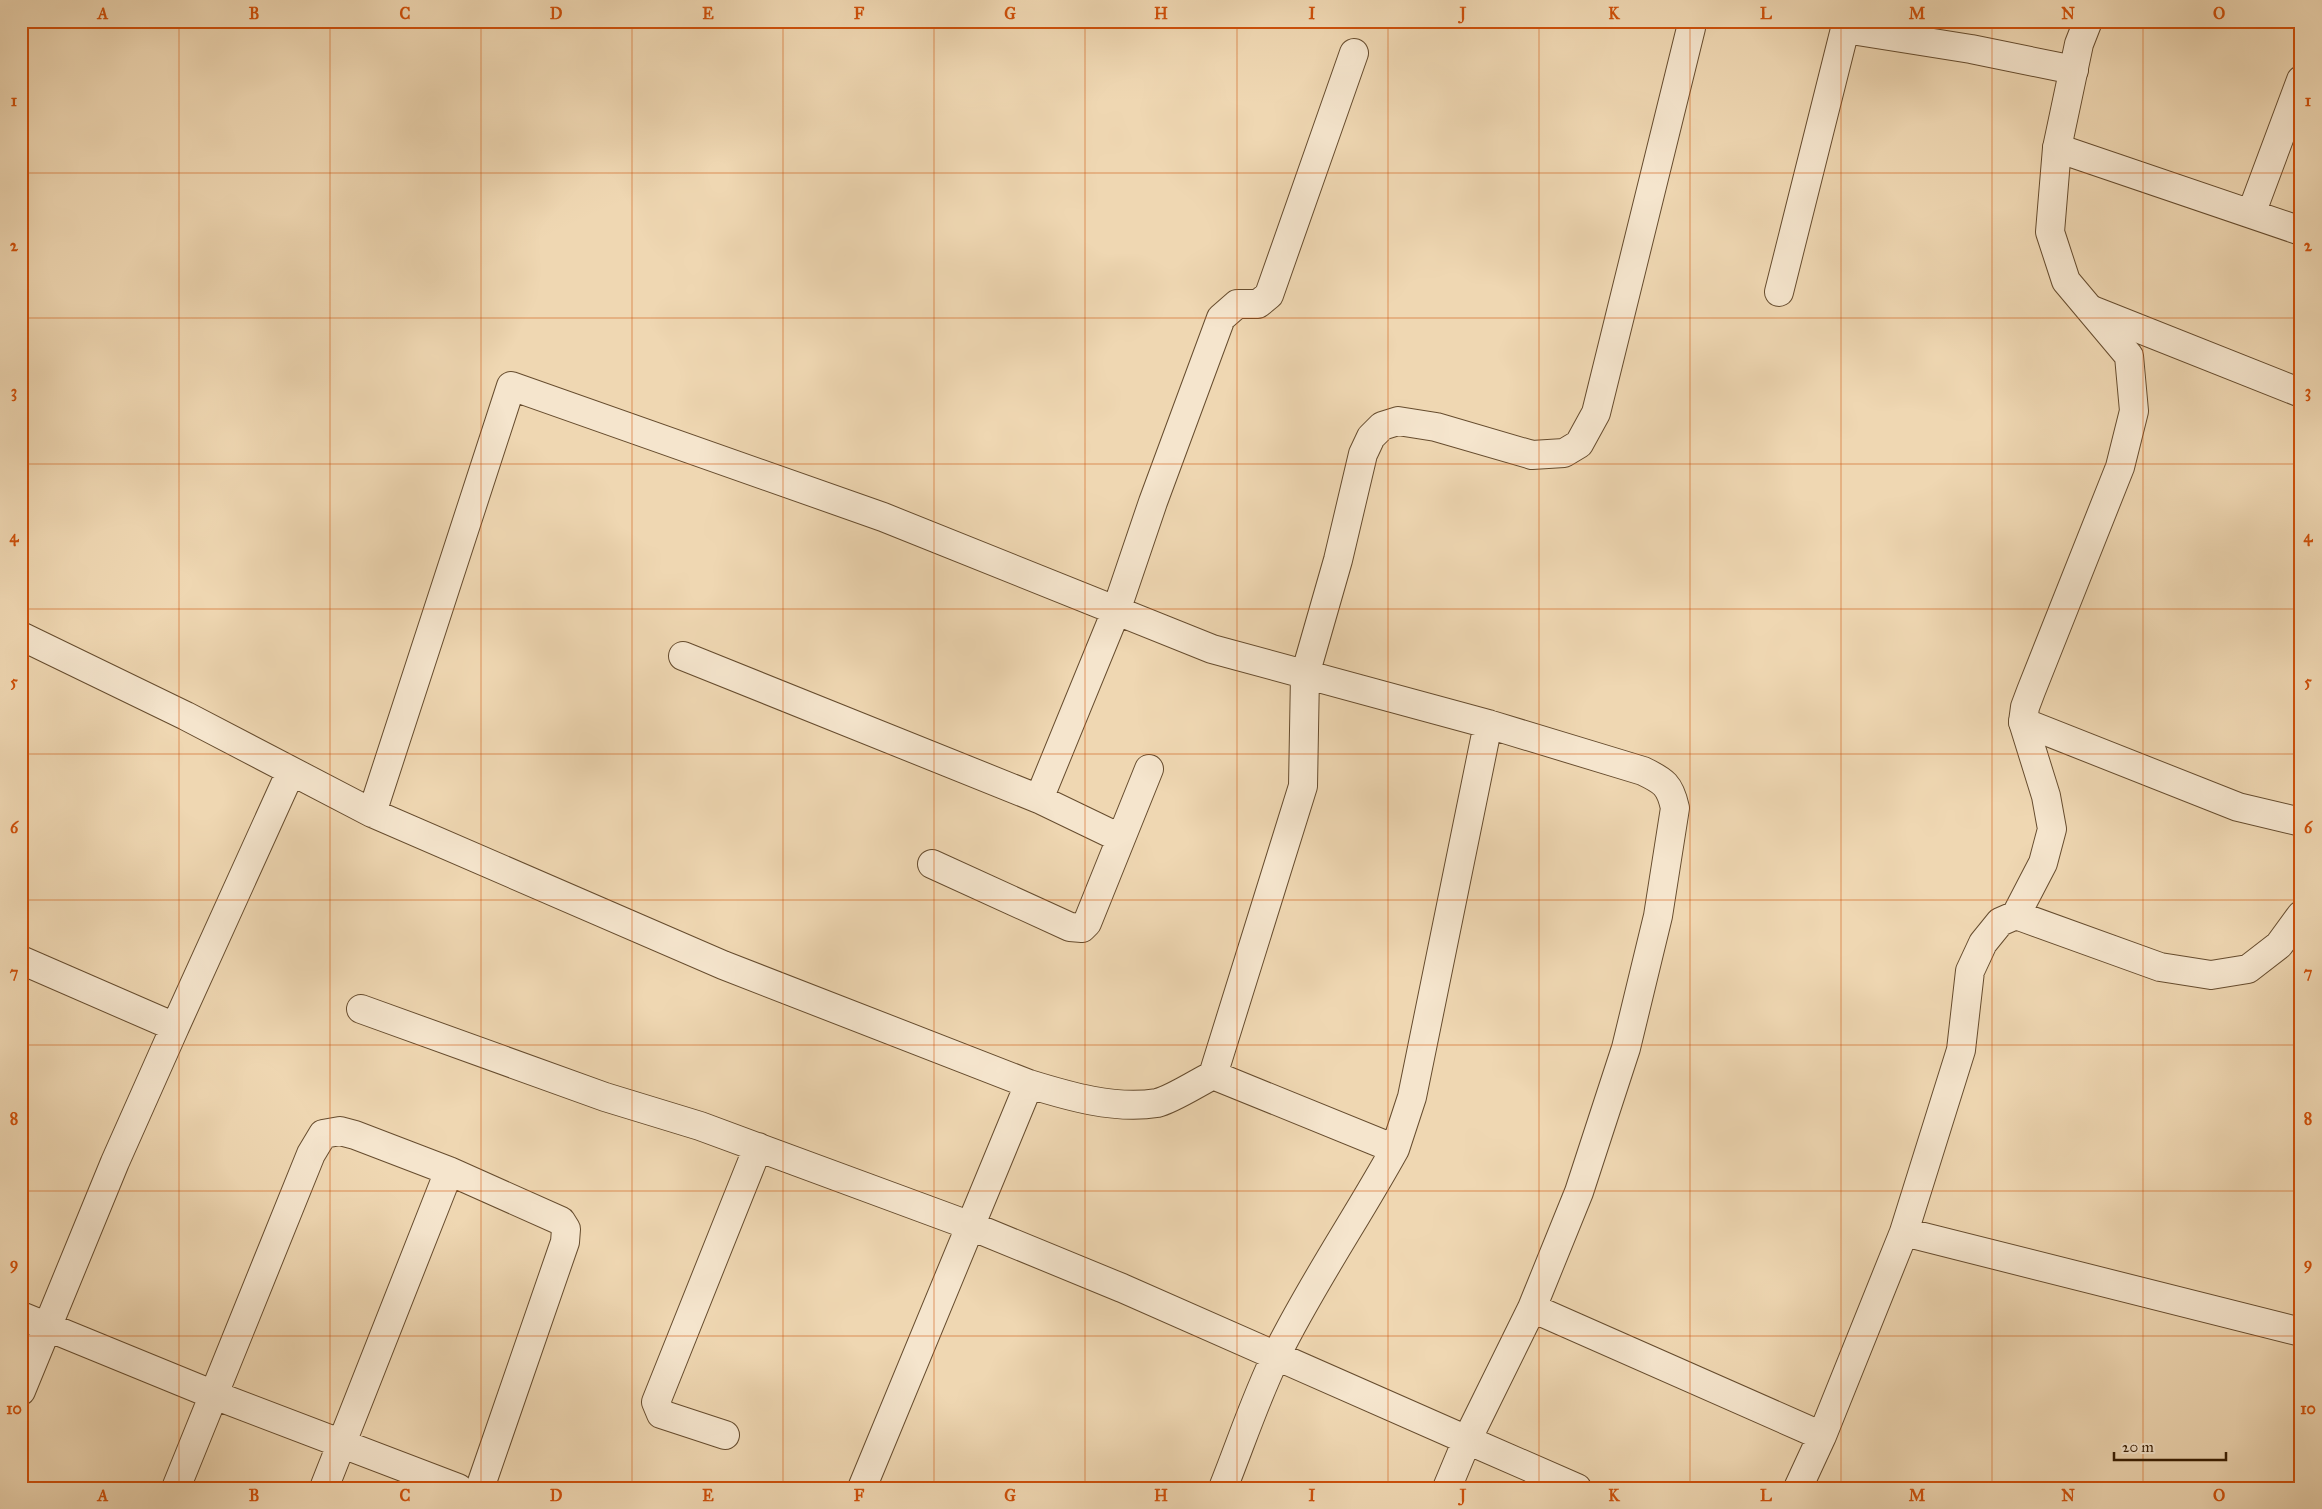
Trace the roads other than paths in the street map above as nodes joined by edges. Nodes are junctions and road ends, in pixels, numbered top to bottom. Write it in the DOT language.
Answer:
graph roads {
  1 [pos="2088,21"];
  2 [pos="1845,25"];
  3 [pos="1691,28"];
  4 [pos="1354,53"];
  5 [pos="2074,70"];
  6 [pos="2301,80"];
  7 [pos="2057,148"];
  8 [pos="2251,214"];
  9 [pos="2301,231"];
  10 [pos="1779,292"];
  11 [pos="2092,310"];
  12 [pos="2301,392"];
  13 [pos="1116,611"];
  14 [pos="21,636"];
  15 [pos="683,656"];
  16 [pos="1305,675"];
  17 [pos="2023,722"];
  18 [pos="1488,724"];
  19 [pos="1149,769"];
  20 [pos="291,771"];
  21 [pos="1039,799"];
  22 [pos="372,812"];
  23 [pos="2301,822"];
  24 [pos="1120,838"];
  25 [pos="932,864"];
  26 [pos="2016,915"];
  27 [pos="2301,915"];
  28 [pos="21,960"];
  29 [pos="361,1009"];
  30 [pos="175,1027"];
  31 [pos="1213,1076"];
  32 [pos="1028,1084"];
  33 [pos="758,1147"];
  34 [pos="1395,1149"];
  35 [pos="449,1172"];
  36 [pos="971,1226"];
  37 [pos="1904,1232"];
  38 [pos="1532,1308"];
  39 [pos="21,1316"];
  40 [pos="47,1327"];
  41 [pos="2301,1332"];
  42 [pos="1276,1355"];
  43 [pos="21,1391"];
  44 [pos="214,1395"];
  45 [pos="724,1435"];
  46 [pos="1822,1436"];
  47 [pos="1467,1440"];
  48 [pos="342,1445"];
  49 [pos="176,1488"];
  50 [pos="324,1488"];
  51 [pos="458,1488"];
  52 [pos="480,1488"];
  53 [pos="862,1488"];
  54 [pos="1223,1488"];
  55 [pos="1447,1488"];
  56 [pos="1577,1488"];
  57 [pos="1798,1488"];
  1 -- 5 [label="street"];
  2 -- 5 [label="street"];
  2 -- 10 [label="street"];
  3 -- 16 [label="street"];
  4 -- 13 [label="street"];
  5 -- 7 [label="street"];
  6 -- 8 [label="street"];
  7 -- 8 [label="street"];
  7 -- 11 [label="street"];
  8 -- 9 [label="street"];
  11 -- 12 [label="street"];
  11 -- 17 [label="street"];
  13 -- 16 [label="street"];
  13 -- 21 [label="street"];
  13 -- 22 [label="street"];
  14 -- 20 [label="street"];
  15 -- 21 [label="street"];
  16 -- 18 [label="street"];
  16 -- 31 [label="street"];
  17 -- 23 [label="street"];
  17 -- 26 [label="street"];
  18 -- 34 [label="street"];
  18 -- 38 [label="street"];
  19 -- 24 [label="street"];
  20 -- 22 [label="street"];
  20 -- 30 [label="street"];
  21 -- 24 [label="street"];
  22 -- 32 [label="street"];
  24 -- 25 [label="street"];
  26 -- 27 [label="street"];
  26 -- 37 [label="street"];
  28 -- 30 [label="street"];
  29 -- 33 [label="street"];
  30 -- 40 [label="street"];
  31 -- 32 [label="street"];
  31 -- 34 [label="street"];
  32 -- 36 [label="street"];
  33 -- 36 [label="street"];
  33 -- 45 [label="street"];
  34 -- 42 [label="street"];
  35 -- 44 [label="street"];
  35 -- 48 [label="street"];
  35 -- 52 [label="street"];
  36 -- 42 [label="street"];
  36 -- 53 [label="street"];
  37 -- 41 [label="street"];
  37 -- 46 [label="street"];
  38 -- 46 [label="street"];
  38 -- 47 [label="street"];
  39 -- 40 [label="street"];
  40 -- 43 [label="street"];
  40 -- 44 [label="street"];
  42 -- 47 [label="street"];
  42 -- 54 [label="street"];
  44 -- 48 [label="street"];
  44 -- 49 [label="street"];
  46 -- 57 [label="street"];
  47 -- 55 [label="street"];
  47 -- 56 [label="street"];
  48 -- 50 [label="street"];
  48 -- 51 [label="street"];
}
